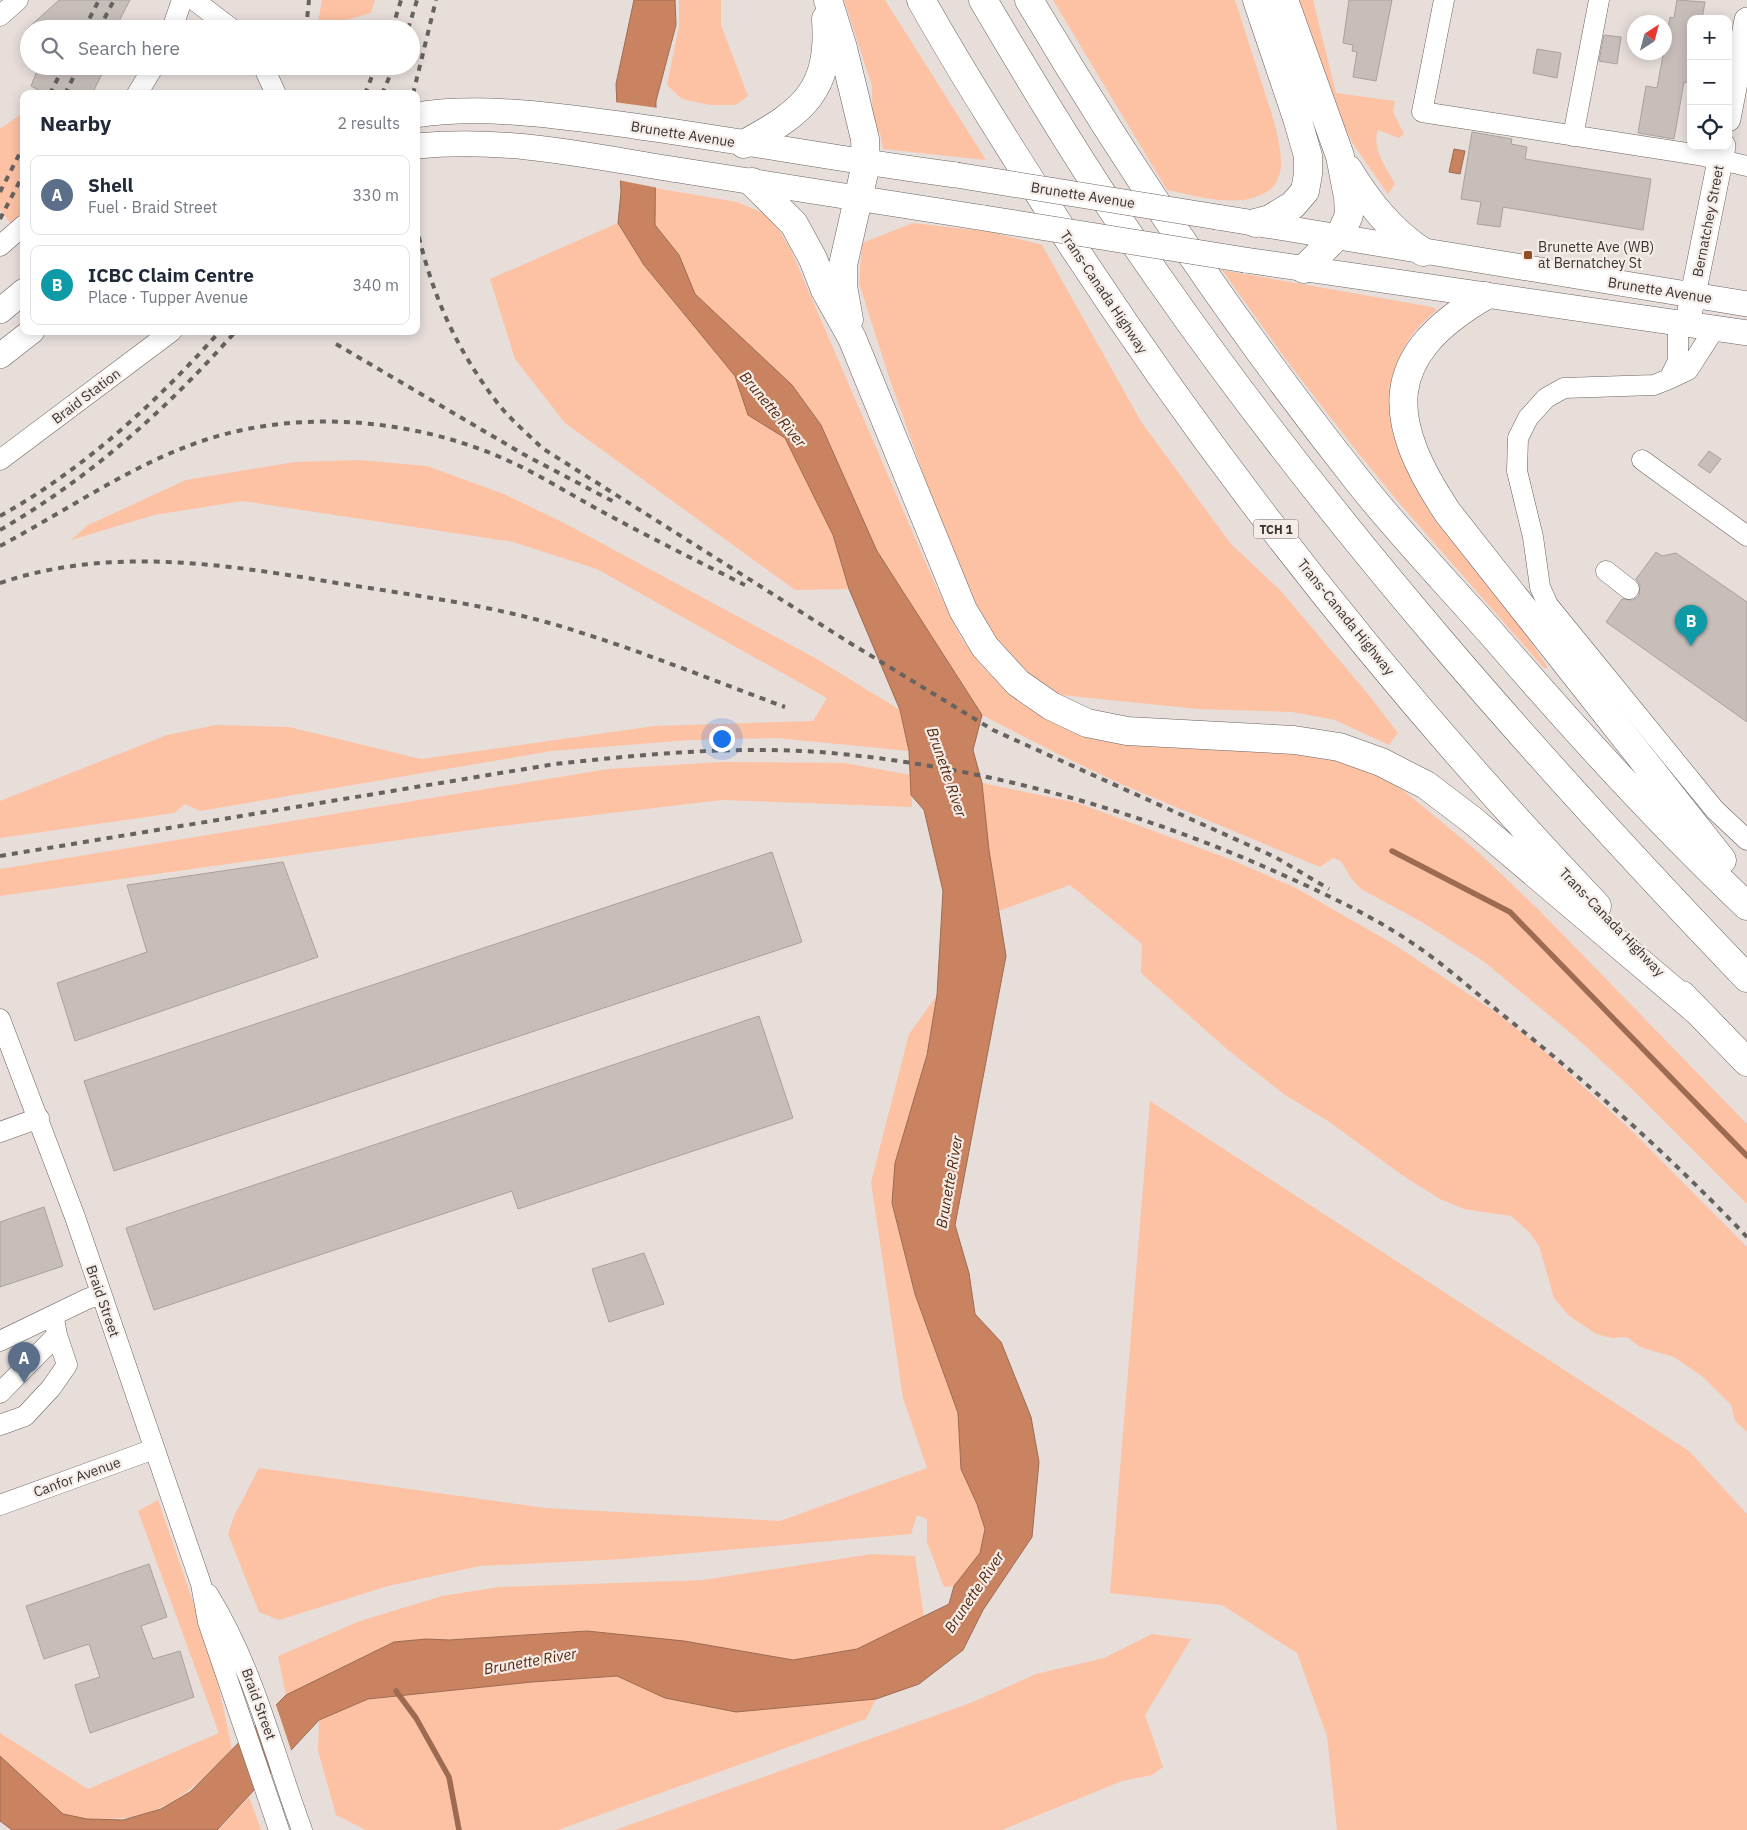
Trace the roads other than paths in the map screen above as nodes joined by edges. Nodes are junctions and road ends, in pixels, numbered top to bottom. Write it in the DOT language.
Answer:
graph roads {
  1 [pos="18,0"];
  2 [pos="182,0"];
  3 [pos="194,0"];
  4 [pos="826,0"];
  5 [pos="921,0"];
  6 [pos="983,0"];
  7 [pos="1029,0"];
  8 [pos="1257,0"];
  9 [pos="1284,0"];
  10 [pos="1444,0"];
  11 [pos="1599,0"];
  12 [pos="0,16"];
  13 [pos="175,20"];
  14 [pos="220,20"];
  15 [pos="1747,20"];
  16 [pos="149,75"];
  17 [pos="267,75"];
  18 [pos="139,90"];
  19 [pos="274,90"];
  20 [pos="1731,105"];
  21 [pos="420,115"];
  22 [pos="1573,136"];
  23 [pos="744,144"];
  24 [pos="420,146"];
  25 [pos="1722,154"];
  26 [pos="1340,156"];
  27 [pos="866,164"];
  28 [pos="1747,166"];
  29 [pos="752,182"];
  30 [pos="860,198"];
  31 [pos="1255,223"];
  32 [pos="20,228"];
  33 [pos="1336,238"];
  34 [pos="0,246"];
  35 [pos="1423,252"];
  36 [pos="1304,269"];
  37 [pos="20,294"];
  38 [pos="1693,295"];
  39 [pos="1485,296"];
  40 [pos="1747,304"];
  41 [pos="0,312"];
  42 [pos="1682,323"];
  43 [pos="1715,328"];
  44 [pos="1747,333"];
  45 [pos="27,335"];
  46 [pos="167,335"];
  47 [pos="852,338"];
  48 [pos="0,356"];
  49 [pos="1669,379"];
  50 [pos="0,460"];
  51 [pos="1642,460"];
  52 [pos="1747,536"];
  53 [pos="1606,571"];
  54 [pos="1629,588"];
  55 [pos="1747,840"];
  56 [pos="1747,890"];
  57 [pos="1747,906"];
  58 [pos="1747,978"];
  59 [pos="1695,1009"];
  60 [pos="0,1019"];
  61 [pos="1747,1062"];
  62 [pos="39,1118"];
  63 [pos="0,1132"];
  64 [pos="101,1294"];
  65 [pos="55,1326"];
  66 [pos="0,1341"];
  67 [pos="0,1393"];
  68 [pos="0,1425"];
  69 [pos="154,1449"];
  70 [pos="0,1505"];
  71 [pos="201,1584"];
  72 [pos="279,1830"];
  73 [pos="302,1830"];
  1 -- 12 [label="street"];
  2 -- 13 [label="street"];
  3 -- 14 [label="street"];
  4 -- 23 [label="highway"];
  4 -- 27 [label="highway"];
  5 -- 59 [label="highway, Trans-Canada Highway / TCH 1"];
  6 -- 58 [label="highway"];
  7 -- 57 [label="highway"];
  8 -- 31 [label="highway"];
  9 -- 26 [label="highway"];
  10 -- 22 [label="street"];
  11 -- 22 [label="street"];
  15 -- 20 [label="main road"];
  16 -- 18 [label="street"];
  17 -- 19 [label="street"];
  21 -- 23 [label="main road, Brunette Avenue"];
  22 -- 25 [label="street"];
  23 -- 27 [label="main road, Brunette Avenue"];
  24 -- 29 [label="main road, Brunette Avenue"];
  25 -- 28 [label="street"];
  25 -- 38 [label="main road, Bernatchey Street"];
  26 -- 33 [label="highway"];
  26 -- 35 [label="highway"];
  27 -- 30 [label="highway"];
  27 -- 31 [label="main road, Brunette Avenue, bridge"];
  29 -- 30 [label="main road, Brunette Avenue"];
  29 -- 47 [label="highway"];
  30 -- 36 [label="main road, Brunette Avenue, bridge"];
  30 -- 47 [label="highway"];
  31 -- 33 [label="main road, Brunette Avenue"];
  32 -- 34 [label="street"];
  33 -- 35 [label="main road, Brunette Avenue"];
  33 -- 36 [label="highway"];
  35 -- 38 [label="main road, Brunette Avenue"];
  36 -- 39 [label="main road, Brunette Avenue"];
  37 -- 41 [label="main road"];
  38 -- 40 [label="main road, Brunette Avenue"];
  38 -- 42 [label="main road, Bernatchey Street"];
  39 -- 42 [label="main road, Brunette Avenue"];
  39 -- 56 [label="highway"];
  42 -- 43 [label="main road, Brunette Avenue"];
  42 -- 49 [label="street"];
  43 -- 44 [label="main road, Brunette Avenue"];
  43 -- 49 [label="street"];
  45 -- 48 [label="main road"];
  46 -- 50 [label="street, Braid Station"];
  47 -- 59 [label="highway"];
  49 -- 55 [label="street"];
  51 -- 52 [label="street"];
  53 -- 54 [label="street"];
  59 -- 61 [label="highway, Trans-Canada Highway / TCH 1"];
  60 -- 62 [label="street, Braid Street"];
  62 -- 63 [label="street"];
  62 -- 64 [label="street, Braid Street"];
  64 -- 65 [label="street"];
  64 -- 69 [label="street, Braid Street"];
  65 -- 66 [label="street"];
  65 -- 67 [label="street"];
  65 -- 68 [label="street"];
  69 -- 70 [label="street, Canfor Avenue"];
  69 -- 71 [label="street, Braid Street"];
  71 -- 72 [label="street, Braid Street"];
  71 -- 73 [label="street, Braid Street"];
}
